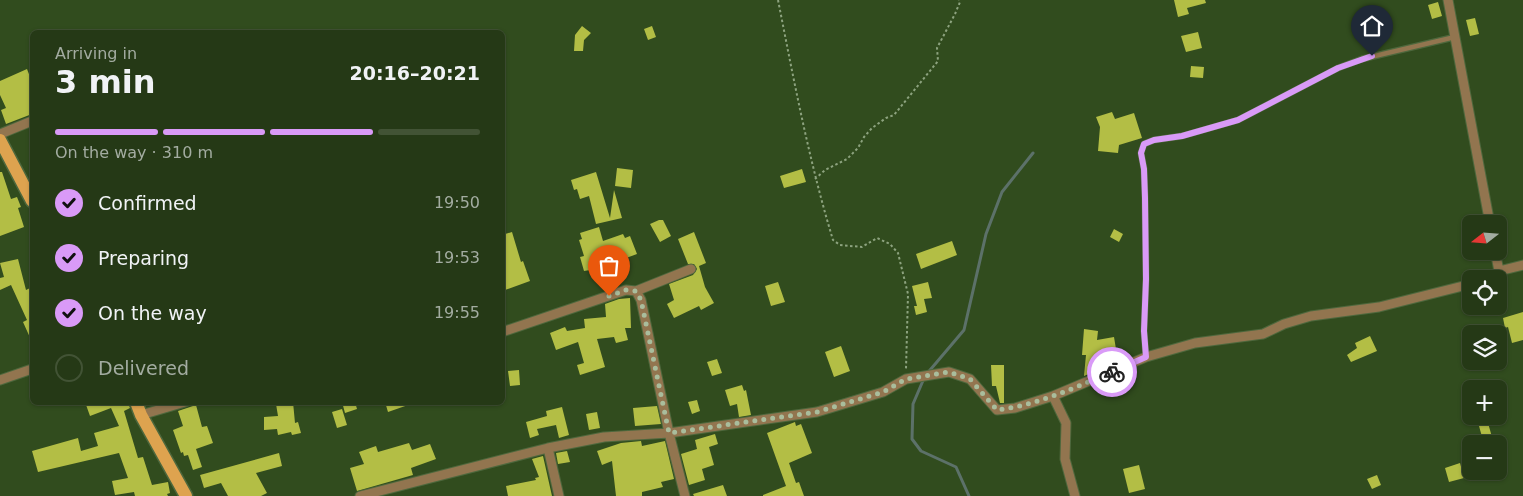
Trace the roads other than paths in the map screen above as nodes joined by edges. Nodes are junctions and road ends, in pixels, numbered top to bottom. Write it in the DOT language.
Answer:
graph roads {
  1 [pos="1448,0"];
  2 [pos="1455,36"];
  3 [pos="30,122"];
  4 [pos="0,134"];
  5 [pos="0,140"];
  6 [pos="30,197"];
  7 [pos="1488,215"];
  8 [pos="1523,265"];
  9 [pos="691,269"];
  10 [pos="1503,270"];
  11 [pos="1462,286"];
  12 [pos="636,291"];
  13 [pos="505,331"];
  14 [pos="1146,357"];
  15 [pos="30,370"];
  16 [pos="0,380"];
  17 [pos="1053,396"];
  18 [pos="137,405"];
  19 [pos="176,405"];
  20 [pos="141,416"];
  21 [pos="669,433"];
  22 [pos="548,448"];
  23 [pos="186,496"];
  24 [pos="360,496"];
  25 [pos="559,496"];
  26 [pos="685,496"];
  27 [pos="1075,496"];
  1 -- 2 [label="street"];
  2 -- 7 [label="street"];
  2 -- 14 [label="lane"];
  3 -- 4 [label="street"];
  5 -- 6 [label="main road"];
  8 -- 10 [label="street"];
  9 -- 12 [label="street"];
  11 -- 14 [label="street"];
  12 -- 13 [label="street"];
  12 -- 21 [label="street"];
  14 -- 17 [label="street"];
  15 -- 16 [label="street"];
  17 -- 21 [label="street"];
  17 -- 27 [label="street"];
  18 -- 20 [label="main road"];
  19 -- 20 [label="street"];
  20 -- 23 [label="main road"];
  21 -- 22 [label="street"];
  21 -- 26 [label="street"];
  22 -- 24 [label="street"];
  22 -- 25 [label="street"];
}
